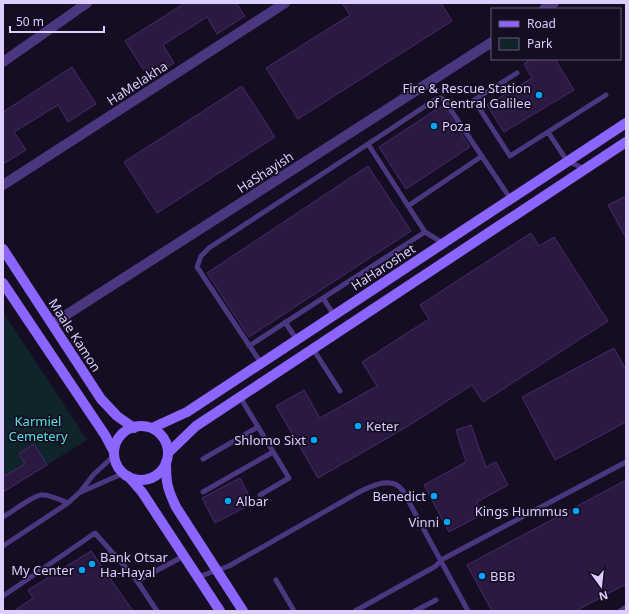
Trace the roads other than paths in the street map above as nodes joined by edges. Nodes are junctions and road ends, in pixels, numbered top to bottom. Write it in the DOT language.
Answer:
graph roads {
  1 [pos="87,3"];
  2 [pos="285,3"];
  3 [pos="491,43"];
  4 [pos="3,62"];
  5 [pos="517,73"];
  6 [pos="606,95"];
  7 [pos="626,123"];
  8 [pos="548,132"];
  9 [pos="626,142"];
  10 [pos="368,144"];
  11 [pos="616,148"];
  12 [pos="626,149"];
  13 [pos="482,156"];
  14 [pos="567,161"];
  15 [pos="585,169"];
  16 [pos="3,185"];
  17 [pos="510,198"];
  18 [pos="408,206"];
  19 [pos="425,232"];
  20 [pos="443,243"];
  21 [pos="3,249"];
  22 [pos="3,282"];
  23 [pos="323,298"];
  24 [pos="334,315"];
  25 [pos="286,322"];
  26 [pos="52,324"];
  27 [pos="297,340"];
  28 [pos="249,346"];
  29 [pos="313,349"];
  30 [pos="261,364"];
  31 [pos="340,391"];
  32 [pos="240,397"];
  33 [pos="258,427"];
  34 [pos="134,428"];
  35 [pos="152,428"];
  36 [pos="273,452"];
  37 [pos="114,454"];
  38 [pos="167,457"];
  39 [pos="203,459"];
  40 [pos="626,462"];
  41 [pos="126,475"];
  42 [pos="80,492"];
  43 [pos="203,492"];
  44 [pos="260,495"];
  45 [pos="68,503"];
  46 [pos="3,517"];
  47 [pos="3,546"];
  48 [pos="184,556"];
  49 [pos="441,560"];
  50 [pos="217,570"];
  51 [pos="198,577"];
  52 [pos="137,580"];
  53 [pos="276,580"];
  54 [pos="3,596"];
  55 [pos="436,600"];
  56 [pos="626,607"];
  57 [pos="157,611"];
  58 [pos="220,611"];
  59 [pos="243,611"];
  60 [pos="294,611"];
  61 [pos="355,611"];
  62 [pos="415,611"];
  63 [pos="468,611"];
  64 [pos="620,611"];
  1 -- 4 [label="street"];
  2 -- 16 [label="street, HaMelakha"];
  3 -- 26 [label="street, HaShayish"];
  5 -- 8 [label="lane"];
  6 -- 8 [label="lane"];
  7 -- 14 [label="street, HaHaroshet"];
  8 -- 14 [label="lane"];
  9 -- 11 [label="street"];
  10 -- 13 [label="lane"];
  10 -- 18 [label="lane"];
  10 -- 28 [label="lane"];
  11 -- 12 [label="lane"];
  11 -- 15 [label="street"];
  13 -- 17 [label="lane"];
  13 -- 18 [label="lane"];
  14 -- 15 [label="lane"];
  14 -- 17 [label="street, HaHaroshet"];
  15 -- 29 [label="street"];
  17 -- 20 [label="street, HaHaroshet"];
  18 -- 19 [label="lane"];
  19 -- 20 [label="lane"];
  19 -- 23 [label="lane"];
  20 -- 24 [label="street, HaHaroshet"];
  21 -- 26 [label="street, Maale Kamon"];
  22 -- 37 [label="street"];
  23 -- 24 [label="lane"];
  23 -- 25 [label="lane"];
  24 -- 27 [label="street, HaHaroshet"];
  25 -- 27 [label="lane"];
  25 -- 28 [label="lane"];
  26 -- 34 [label="street, Maale Kamon"];
  27 -- 30 [label="street, HaHaroshet"];
  28 -- 30 [label="lane"];
  29 -- 31 [label="lane"];
  29 -- 32 [label="street"];
  30 -- 35 [label="street, HaHaroshet"];
  32 -- 33 [label="lane"];
  32 -- 38 [label="street"];
  33 -- 36 [label="lane"];
  33 -- 39 [label="lane"];
  34 -- 35 [label="street, HaHaroshet"];
  34 -- 37 [label="street"];
  35 -- 38 [label="street"];
  36 -- 43 [label="lane"];
  36 -- 44 [label="lane"];
  37 -- 41 [label="street"];
  37 -- 42 [label="lane"];
  38 -- 41 [label="street"];
  38 -- 50 [label="street"];
  40 -- 49 [label="lane"];
  41 -- 42 [label="lane"];
  41 -- 48 [label="street"];
  42 -- 45 [label="lane"];
  45 -- 46 [label="lane"];
  45 -- 47 [label="lane"];
  48 -- 51 [label="street"];
  48 -- 52 [label="lane"];
  49 -- 50 [label="lane"];
  49 -- 61 [label="lane"];
  49 -- 63 [label="lane"];
  50 -- 51 [label="lane"];
  50 -- 59 [label="street"];
  51 -- 58 [label="street"];
  52 -- 54 [label="lane"];
  52 -- 57 [label="lane"];
  53 -- 60 [label="lane"];
  55 -- 62 [label="lane"];
  56 -- 64 [label="lane"];
}
